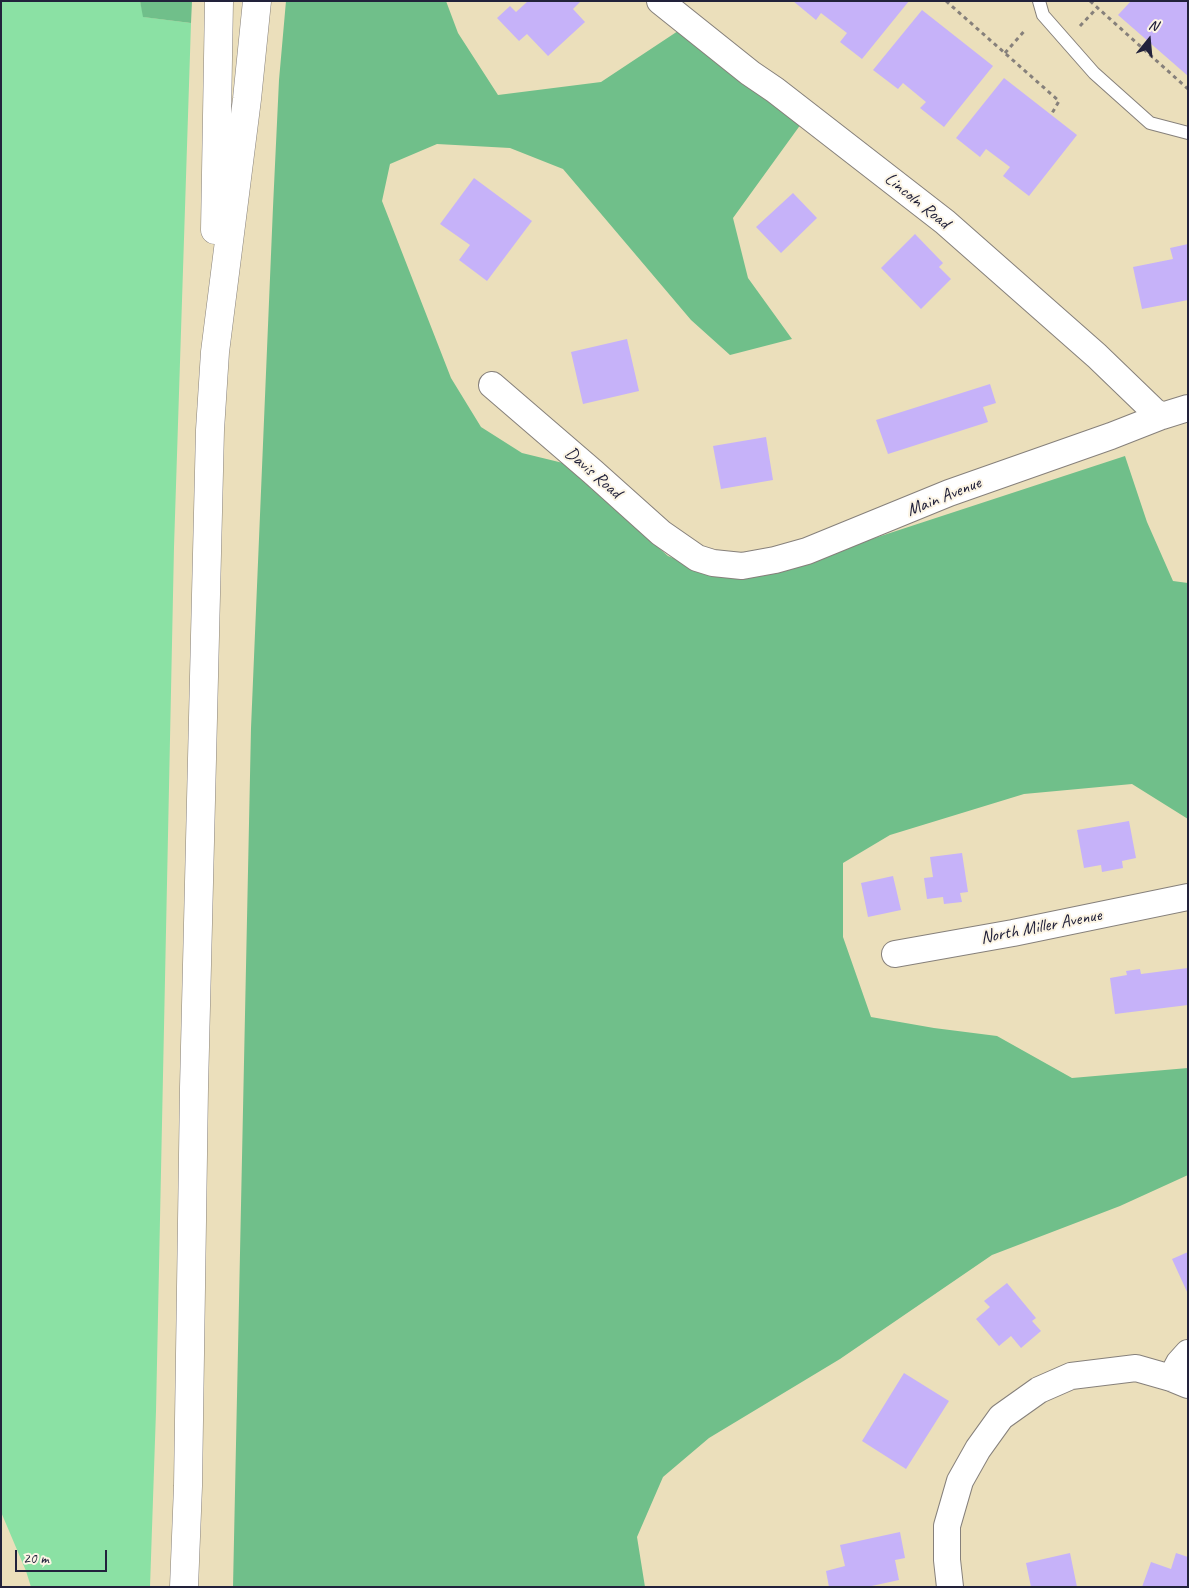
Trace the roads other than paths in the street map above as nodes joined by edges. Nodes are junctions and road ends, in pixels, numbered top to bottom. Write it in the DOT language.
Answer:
graph roads {
  1 [pos="219,1"];
  2 [pos="257,1"];
  3 [pos="660,1"];
  4 [pos="1039,1"];
  5 [pos="1188,133"];
  6 [pos="215,352"];
  7 [pos="492,385"];
  8 [pos="1188,408"];
  9 [pos="1162,416"];
  10 [pos="697,558"];
  11 [pos="1188,897"];
  12 [pos="894,954"];
  13 [pos="1188,1353"];
  14 [pos="1179,1381"];
  15 [pos="184,1587"];
  16 [pos="950,1587"];
  1 -- 6 [label="highway"];
  2 -- 6 [label="highway"];
  3 -- 9 [label="street, Lincoln Road"];
  4 -- 5 [label="lane"];
  6 -- 15 [label="highway"];
  7 -- 10 [label="street, Davis Road"];
  8 -- 9 [label="street, Main Avenue"];
  9 -- 10 [label="street, Main Avenue"];
  11 -- 12 [label="street, North Miller Avenue"];
  13 -- 14 [label="street"];
  14 -- 16 [label="street"];
}
